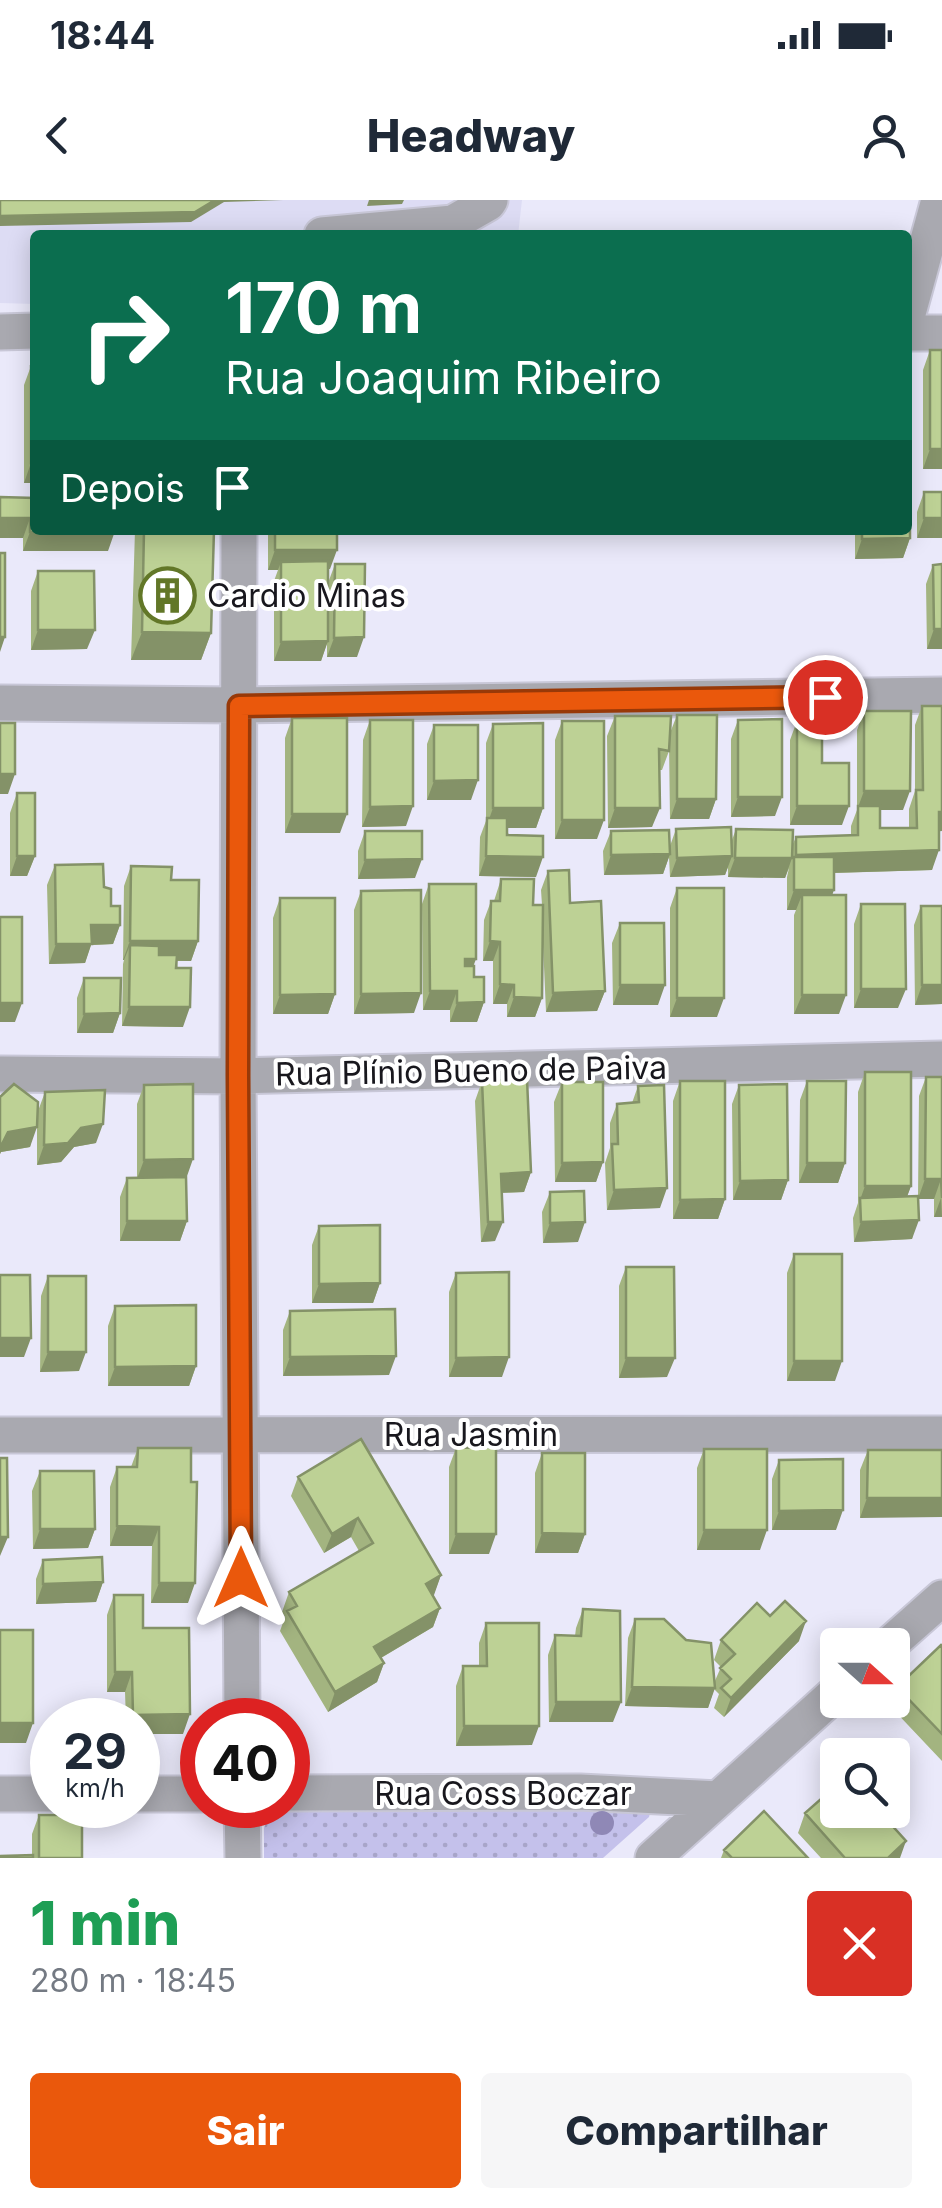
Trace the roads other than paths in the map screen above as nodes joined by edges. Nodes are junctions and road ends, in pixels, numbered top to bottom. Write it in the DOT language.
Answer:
graph roads {
  1 [pos="490,200"];
  2 [pos="940,200"];
  3 [pos="377,230"];
  4 [pos="912,299"];
  5 [pos="30,331"];
  6 [pos="0,332"];
  7 [pos="942,332"];
  8 [pos="912,333"];
  9 [pos="239,535"];
  10 [pos="942,695"];
  11 [pos="0,703"];
  12 [pos="239,706"];
  13 [pos="942,1059"];
  14 [pos="0,1074"];
  15 [pos="238,1076"];
  16 [pos="942,1434"];
  17 [pos="0,1435"];
  18 [pos="240,1435"];
  19 [pos="942,1598"];
  20 [pos="908,1628"];
  21 [pos="242,1698"];
  22 [pos="820,1707"];
  23 [pos="310,1793"];
  24 [pos="0,1794"];
  25 [pos="30,1794"];
  26 [pos="718,1798"];
  27 [pos="242,1828"];
  28 [pos="243,1858"];
  29 [pos="653,1858"];
  1 -- 3 [label="street"];
  2 -- 4 [label="street"];
  5 -- 6 [label="street"];
  7 -- 8 [label="street"];
  9 -- 12 [label="street"];
  10 -- 12 [label="street"];
  11 -- 12 [label="street"];
  12 -- 15 [label="street"];
  13 -- 15 [label="street, Rua Plínio Bueno de Paiva"];
  14 -- 15 [label="street, Rua Plínio Bueno de Paiva"];
  15 -- 18 [label="street"];
  16 -- 18 [label="street, Rua Jasmin"];
  17 -- 18 [label="street, Rua Jasmin"];
  18 -- 21 [label="street"];
  19 -- 20 [label="street"];
  22 -- 26 [label="street"];
  23 -- 26 [label="street, Rua Coss Boczar"];
  24 -- 25 [label="street"];
  26 -- 29 [label="street"];
  27 -- 28 [label="street"];
}
